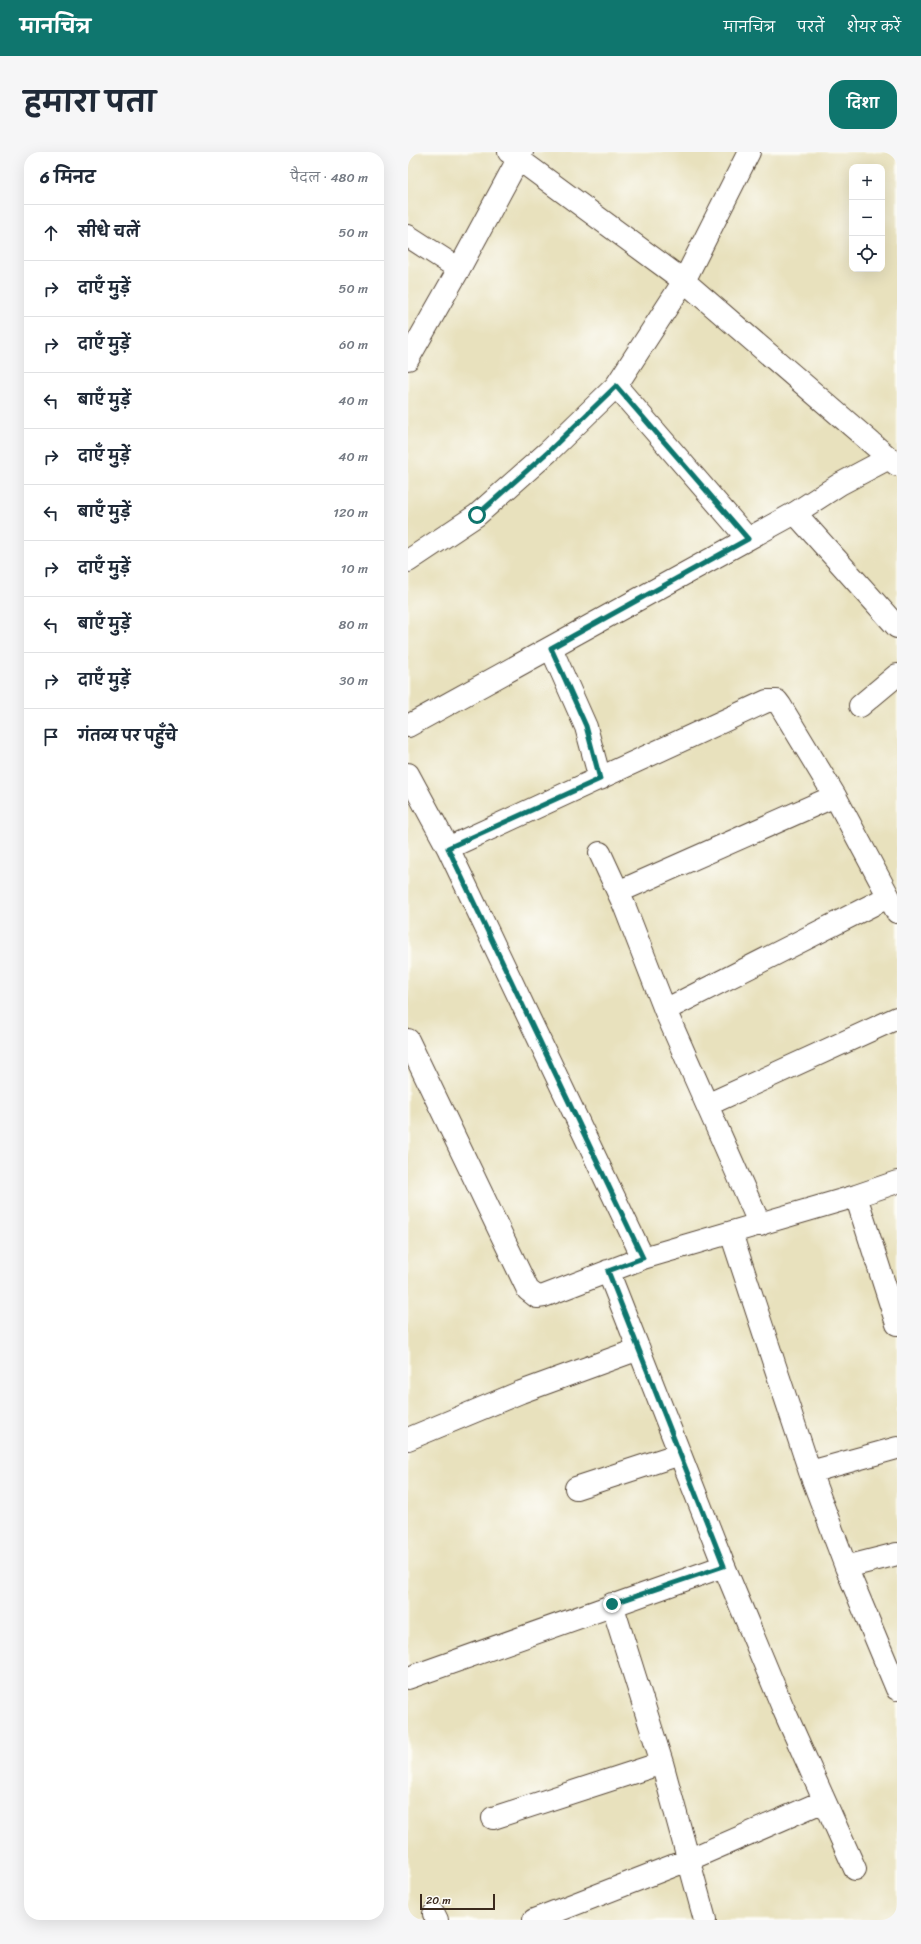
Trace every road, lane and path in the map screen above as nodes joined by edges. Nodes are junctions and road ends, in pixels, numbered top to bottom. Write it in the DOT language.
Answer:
graph roads {
  1 [pos="749,152"];
  2 [pos="516,154"];
  3 [pos="408,236"];
  4 [pos="459,269"];
  5 [pos="684,281"];
  6 [pos="408,359"];
  7 [pos="616,386"];
  8 [pos="893,462"];
  9 [pos="794,513"];
  10 [pos="748,539"];
  11 [pos="408,561"];
  12 [pos="897,627"];
  13 [pos="551,648"];
  14 [pos="897,675"];
  15 [pos="860,706"];
  16 [pos="408,726"];
  17 [pos="408,774"];
  18 [pos="600,779"];
  19 [pos="835,796"];
  20 [pos="448,848"];
  21 [pos="600,853"];
  22 [pos="618,892"];
  23 [pos="893,904"];
  24 [pos="665,1010"];
  25 [pos="897,1018"];
  26 [pos="408,1040"];
  27 [pos="707,1105"];
  28 [pos="897,1182"];
  29 [pos="856,1196"];
  30 [pos="760,1225"];
  31 [pos="731,1233"];
  32 [pos="643,1258"];
  33 [pos="608,1271"];
  34 [pos="897,1324"];
  35 [pos="639,1350"];
  36 [pos="408,1439"];
  37 [pos="897,1448"];
  38 [pos="680,1454"];
  39 [pos="810,1472"];
  40 [pos="576,1488"];
  41 [pos="897,1554"];
  42 [pos="724,1566"];
  43 [pos="846,1567"];
  44 [pos="612,1604"];
  45 [pos="892,1664"];
  46 [pos="408,1678"];
  47 [pos="897,1689"];
  48 [pos="662,1763"];
  49 [pos="824,1801"];
  50 [pos="493,1818"];
  51 [pos="688,1860"];
  52 [pos="855,1869"];
  53 [pos="534,1920"];
  54 [pos="705,1920"];
  1 -- 5 [label="street"];
  2 -- 4 [label="street"];
  2 -- 5 [label="street"];
  3 -- 4 [label="street"];
  4 -- 6 [label="street"];
  5 -- 7 [label="street"];
  5 -- 8 [label="street"];
  7 -- 10 [label="street"];
  7 -- 11 [label="street"];
  8 -- 9 [label="street"];
  9 -- 10 [label="street"];
  9 -- 12 [label="street"];
  10 -- 13 [label="street"];
  13 -- 16 [label="street"];
  13 -- 18 [label="street"];
  14 -- 15 [label="street"];
  17 -- 20 [label="street"];
  18 -- 19 [label="street"];
  18 -- 20 [label="street"];
  19 -- 22 [label="street"];
  19 -- 23 [label="street"];
  20 -- 32 [label="street"];
  21 -- 22 [label="street"];
  22 -- 24 [label="street"];
  23 -- 24 [label="street"];
  24 -- 27 [label="street"];
  25 -- 27 [label="street"];
  26 -- 33 [label="street"];
  27 -- 30 [label="street"];
  28 -- 29 [label="street"];
  29 -- 30 [label="street"];
  29 -- 34 [label="street"];
  30 -- 31 [label="street"];
  31 -- 32 [label="street"];
  31 -- 39 [label="street"];
  32 -- 33 [label="street"];
  33 -- 35 [label="street"];
  35 -- 36 [label="street"];
  35 -- 38 [label="street"];
  37 -- 39 [label="street"];
  38 -- 40 [label="street"];
  38 -- 42 [label="street"];
  39 -- 43 [label="street"];
  41 -- 43 [label="street"];
  42 -- 44 [label="street"];
  42 -- 49 [label="street"];
  43 -- 45 [label="street"];
  44 -- 46 [label="street"];
  44 -- 48 [label="street"];
  45 -- 47 [label="street"];
  48 -- 50 [label="street"];
  48 -- 51 [label="street"];
  49 -- 51 [label="street"];
  49 -- 52 [label="street"];
  51 -- 53 [label="street"];
  51 -- 54 [label="street"];
}
